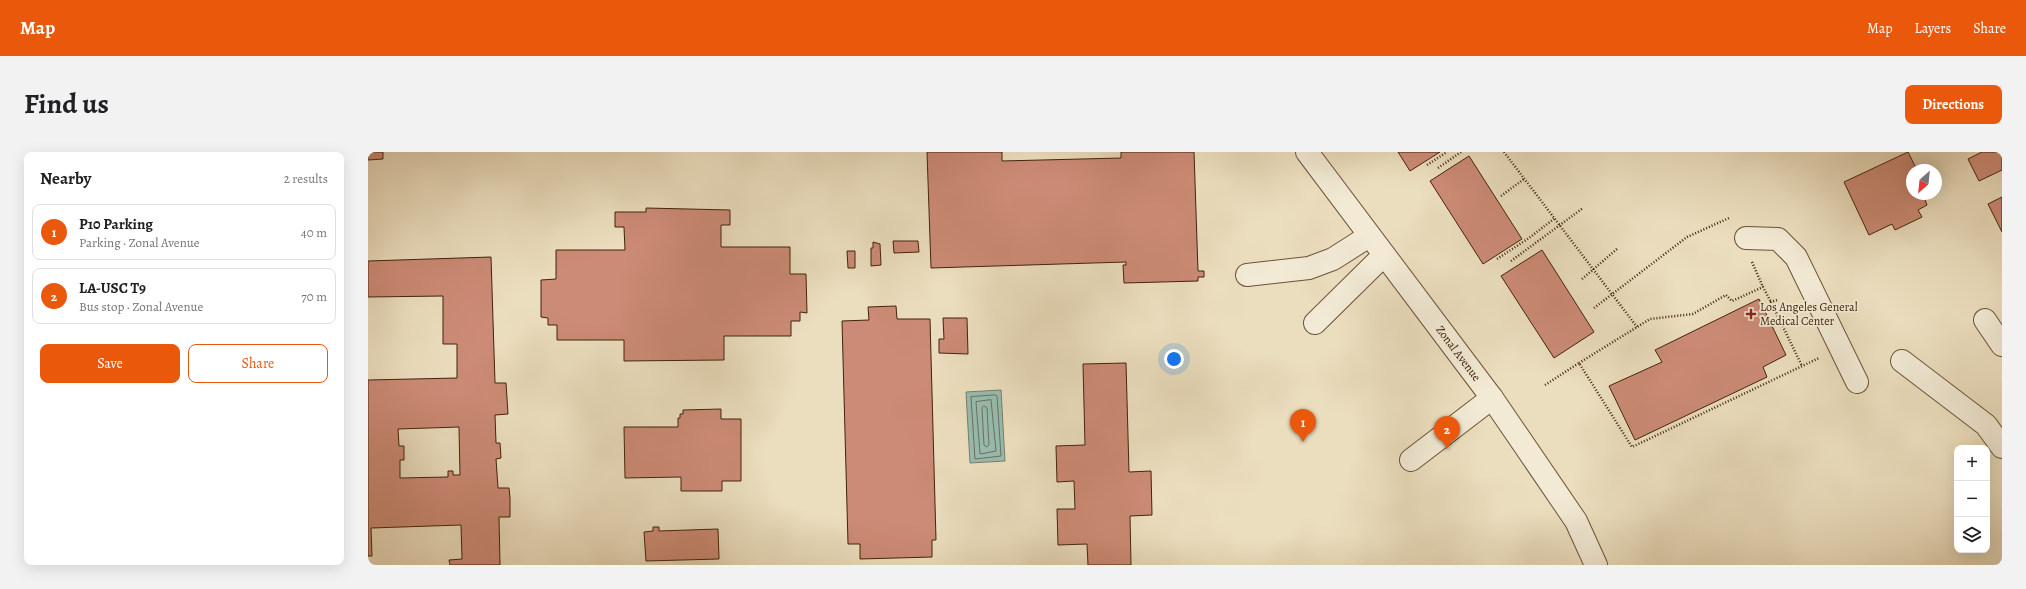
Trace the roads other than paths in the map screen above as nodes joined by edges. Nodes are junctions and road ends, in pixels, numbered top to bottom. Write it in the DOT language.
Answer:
graph roads {
  1 [pos="1307,152"];
  2 [pos="1369,236"];
  3 [pos="1746,238"];
  4 [pos="1384,256"];
  5 [pos="1247,275"];
  6 [pos="1985,320"];
  7 [pos="1315,322"];
  8 [pos="2002,345"];
  9 [pos="1902,361"];
  10 [pos="1857,382"];
  11 [pos="1492,398"];
  12 [pos="2002,447"];
  13 [pos="1411,460"];
  14 [pos="1596,565"];
  1 -- 2 [label="street, Zonal Avenue"];
  2 -- 4 [label="street, Zonal Avenue"];
  2 -- 5 [label="street"];
  3 -- 10 [label="street"];
  4 -- 7 [label="street"];
  4 -- 11 [label="street, Zonal Avenue"];
  6 -- 8 [label="street"];
  9 -- 12 [label="street"];
  11 -- 13 [label="street"];
  11 -- 14 [label="street, Zonal Avenue"];
}
